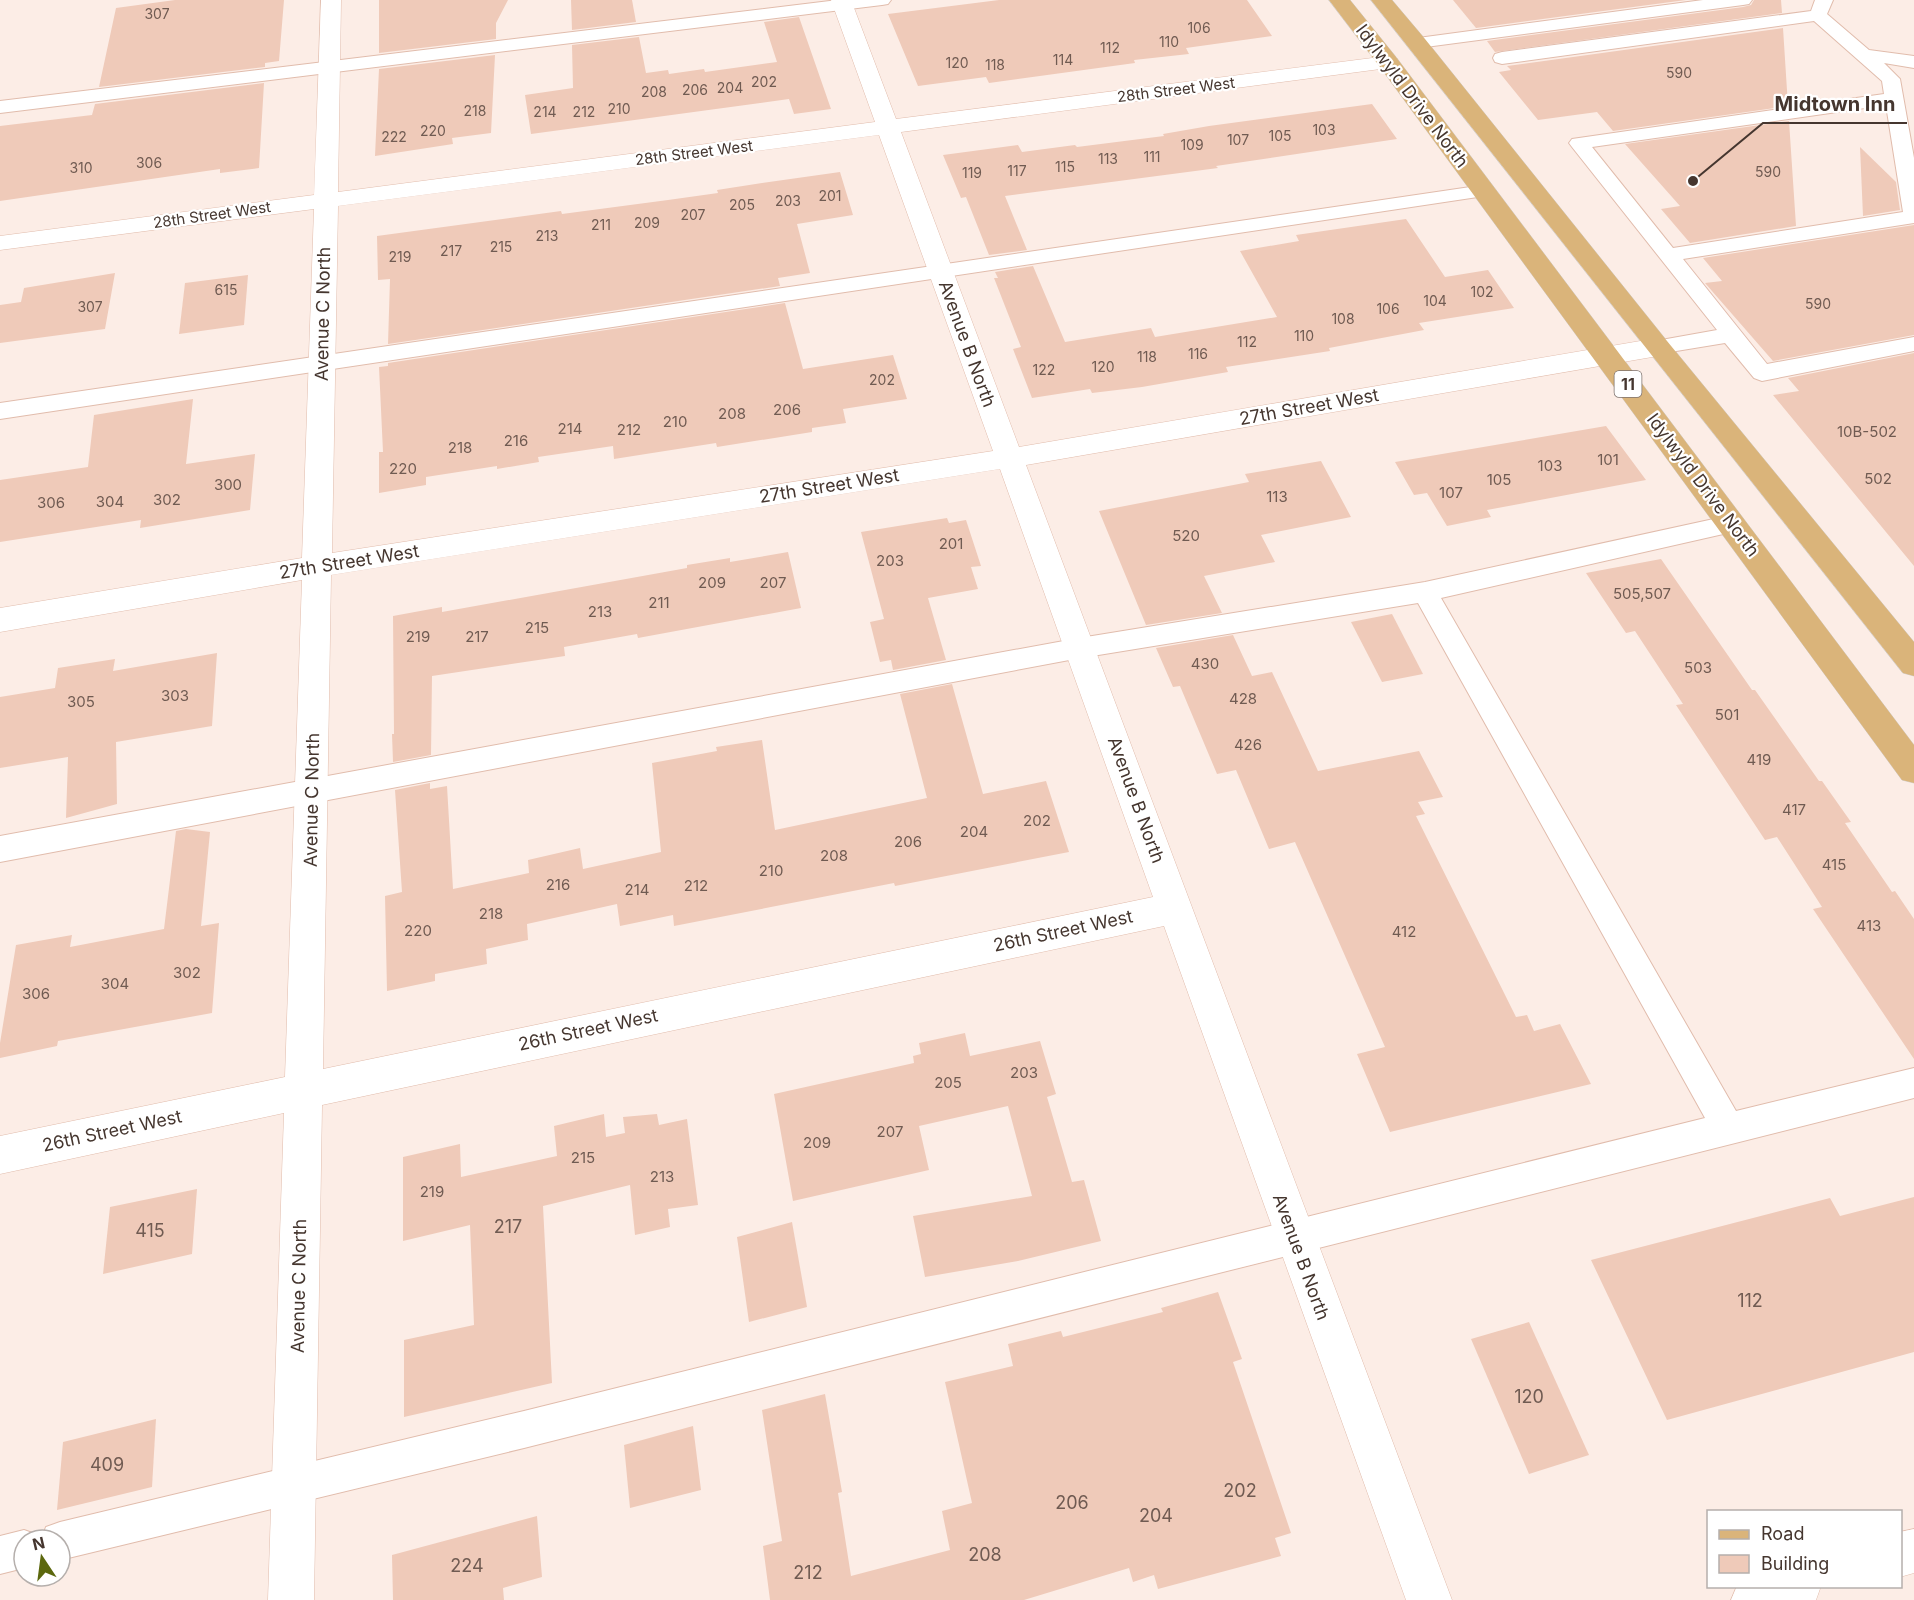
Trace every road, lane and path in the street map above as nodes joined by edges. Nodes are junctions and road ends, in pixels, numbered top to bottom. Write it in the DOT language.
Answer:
graph roads {
  1 [pos="331,0"];
  2 [pos="882,0"];
  3 [pos="1339,0"];
  4 [pos="1381,0"];
  5 [pos="1743,0"];
  6 [pos="842,2"];
  7 [pos="1821,7"];
  8 [pos="1418,43"];
  9 [pos="1864,55"];
  10 [pos="1503,58"];
  11 [pos="1388,62"];
  12 [pos="1914,62"];
  13 [pos="328,66"];
  14 [pos="1894,98"];
  15 [pos="0,106"];
  16 [pos="888,127"];
  17 [pos="1484,191"];
  18 [pos="326,200"];
  19 [pos="1914,217"];
  20 [pos="0,243"];
  21 [pos="1668,255"];
  22 [pos="940,270"];
  23 [pos="1730,335"];
  24 [pos="1914,344"];
  25 [pos="1658,347"];
  26 [pos="1607,356"];
  27 [pos="322,364"];
  28 [pos="0,411"];
  29 [pos="1009,459"];
  30 [pos="1732,524"];
  31 [pos="318,566"];
  32 [pos="1425,592"];
  33 [pos="0,620"];
  34 [pos="1080,648"];
  35 [pos="1912,660"];
  36 [pos="1914,770"];
  37 [pos="312,790"];
  38 [pos="0,849"];
  39 [pos="1175,908"];
  40 [pos="1914,1083"];
  41 [pos="303,1090"];
  42 [pos="1728,1128"];
  43 [pos="0,1155"];
  44 [pos="1293,1235"];
  45 [pos="294,1486"];
  46 [pos="72,1538"];
  47 [pos="1795,1588"];
  48 [pos="291,1600"];
  49 [pos="1429,1600"];
  50 [pos="1754,1600"];
  1 -- 13 [label="street, Avenue C North"];
  2 -- 6 [label="lane"];
  3 -- 11 [label="main road, Idylwyld Drive North / 11"];
  4 -- 8 [label="main road, Idylwyld Drive North"];
  5 -- 8 [label="lane"];
  6 -- 13 [label="lane"];
  6 -- 16 [label="street, Avenue B North"];
  7 -- 9 [label="lane"];
  7 -- 10 [label="lane"];
  8 -- 25 [label="main road, Idylwyld Drive North"];
  9 -- 12 [label="lane"];
  9 -- 14 [label="lane"];
  11 -- 16 [label="street, 28th Street West"];
  11 -- 17 [label="main road, Idylwyld Drive North / 11"];
  13 -- 15 [label="lane"];
  13 -- 18 [label="street, Avenue C North"];
  14 -- 19 [label="lane"];
  14 -- 21 [label="lane"];
  16 -- 18 [label="street, 28th Street West"];
  16 -- 22 [label="street, Avenue B North"];
  17 -- 22 [label="lane"];
  17 -- 26 [label="main road, Idylwyld Drive North / 11"];
  18 -- 20 [label="street, 28th Street West"];
  18 -- 27 [label="street, Avenue C North"];
  19 -- 21 [label="lane"];
  21 -- 23 [label="lane"];
  22 -- 27 [label="lane"];
  22 -- 29 [label="street, Avenue B North"];
  23 -- 24 [label="lane"];
  23 -- 25 [label="lane"];
  25 -- 26 [label="street, 27th Street West"];
  25 -- 35 [label="main road, Idylwyld Drive North"];
  26 -- 29 [label="street, 27th Street West"];
  26 -- 30 [label="main road, Idylwyld Drive North / 11"];
  27 -- 28 [label="lane"];
  27 -- 31 [label="street, Avenue C North"];
  29 -- 31 [label="street, 27th Street West"];
  29 -- 34 [label="street, Avenue B North"];
  30 -- 32 [label="lane"];
  30 -- 36 [label="main road, Idylwyld Drive North / 11"];
  31 -- 33 [label="street, 27th Street West"];
  31 -- 37 [label="street, Avenue C North"];
  32 -- 34 [label="lane"];
  32 -- 42 [label="lane"];
  34 -- 37 [label="lane"];
  34 -- 39 [label="street, Avenue B North"];
  37 -- 38 [label="lane"];
  37 -- 41 [label="street, Avenue C North"];
  39 -- 41 [label="street, 26th Street West"];
  39 -- 44 [label="street, Avenue B North"];
  40 -- 42 [label="lane"];
  41 -- 43 [label="street, 26th Street West"];
  41 -- 45 [label="street, Avenue C North"];
  42 -- 44 [label="lane"];
  44 -- 45 [label="lane"];
  44 -- 49 [label="street, Avenue B North"];
  45 -- 46 [label="lane"];
  45 -- 48 [label="street, Avenue C North"];
  47 -- 50 [label="street"];
}
